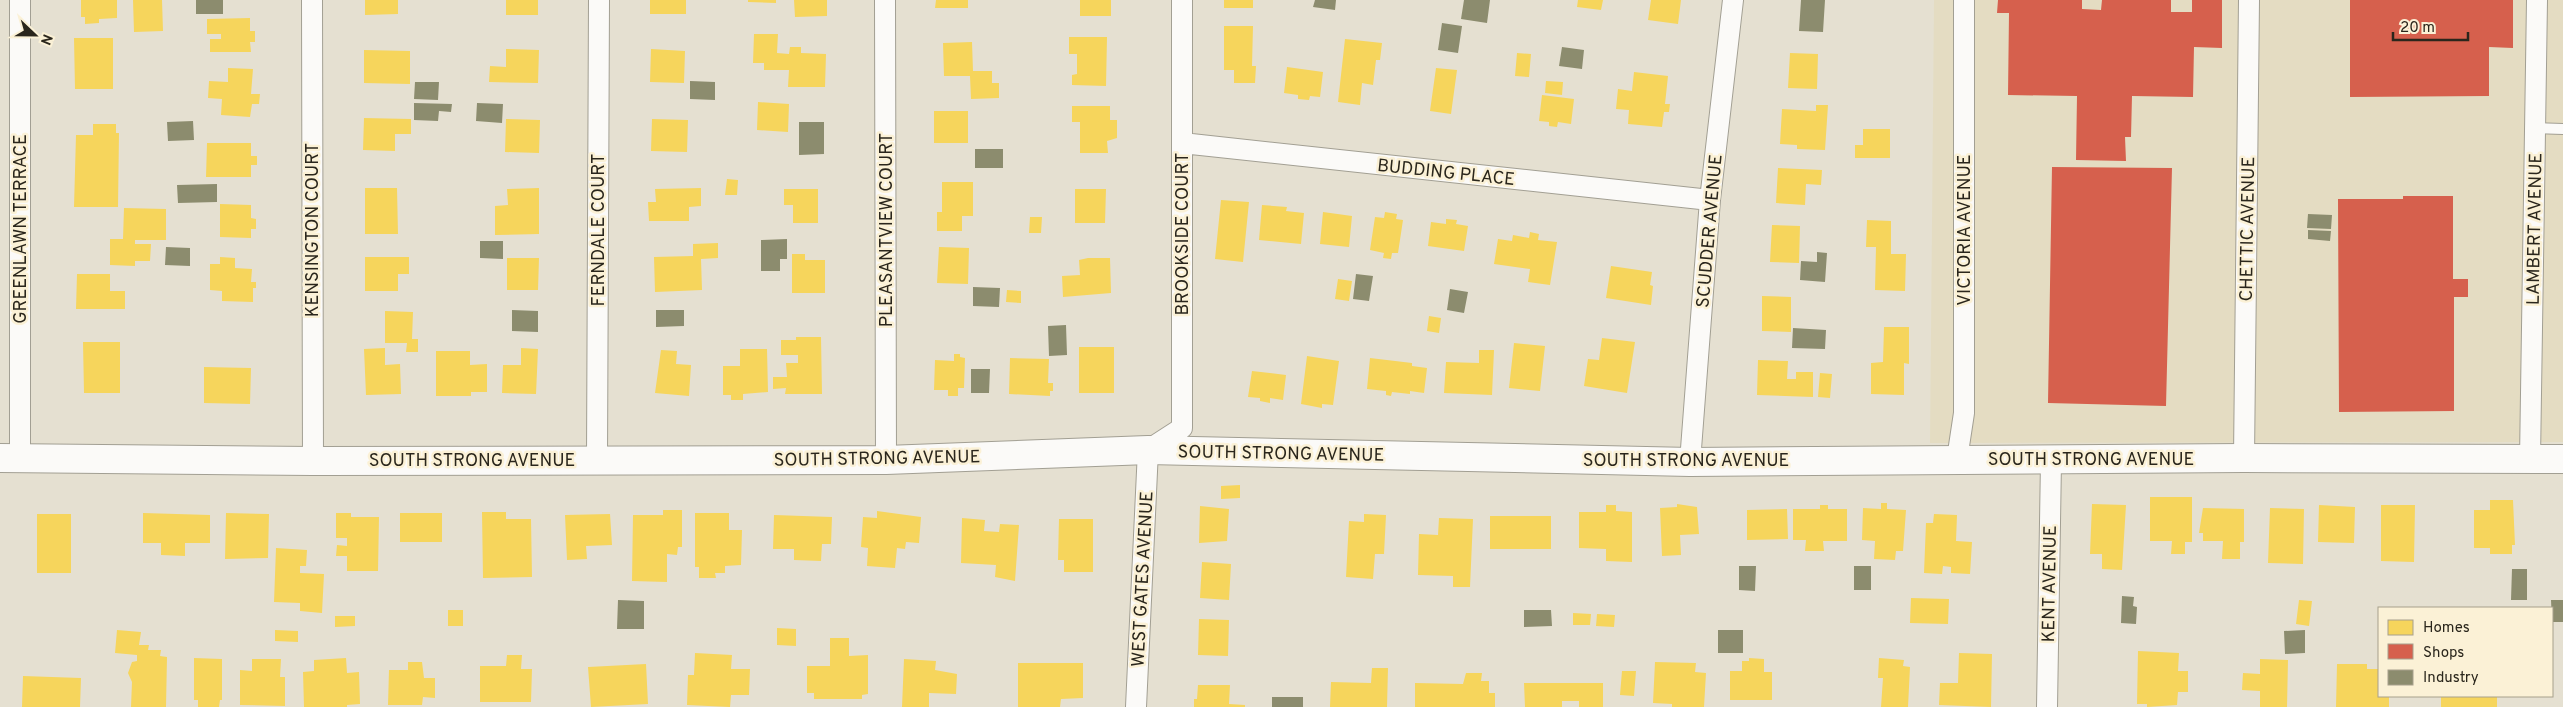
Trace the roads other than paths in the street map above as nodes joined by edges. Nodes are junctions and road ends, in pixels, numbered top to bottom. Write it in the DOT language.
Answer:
graph roads {
  1 [pos="20,0"];
  2 [pos="312,0"];
  3 [pos="599,0"];
  4 [pos="885,0"];
  5 [pos="1182,0"];
  6 [pos="1733,0"];
  7 [pos="1964,0"];
  8 [pos="2250,0"];
  9 [pos="2537,0"];
  10 [pos="2535,128"];
  11 [pos="2563,129"];
  12 [pos="1182,143"];
  13 [pos="1710,200"];
  14 [pos="1148,450"];
  15 [pos="10,458"];
  16 [pos="2244,458"];
  17 [pos="1957,459"];
  18 [pos="2530,459"];
  19 [pos="2563,459"];
  20 [pos="597,460"];
  21 [pos="886,460"];
  22 [pos="313,461"];
  23 [pos="2051,461"];
  24 [pos="1690,462"];
  25 [pos="1136,707"];
  26 [pos="2047,707"];
  1 -- 15 [label="street, GREENLAWN TERRACE"];
  2 -- 22 [label="street, KENSINGTON COURT"];
  3 -- 20 [label="street, FERNDALE COURT"];
  4 -- 21 [label="street, PLEASANTVIEW COURT"];
  5 -- 12 [label="street, BROOKSIDE COURT"];
  6 -- 13 [label="street, SCUDDER AVENUE"];
  7 -- 17 [label="street, VICTORIA AVENUE"];
  8 -- 16 [label="street, CHETTIC AVENUE"];
  9 -- 10 [label="street, LAMBERT AVENUE"];
  10 -- 11 [label="lane"];
  10 -- 18 [label="street, LAMBERT AVENUE"];
  12 -- 13 [label="street, BUDDING PLACE"];
  12 -- 14 [label="street, BROOKSIDE COURT"];
  13 -- 24 [label="street, SCUDDER AVENUE"];
  14 -- 21 [label="street, SOUTH STRONG AVENUE"];
  14 -- 24 [label="street, SOUTH STRONG AVENUE"];
  14 -- 25 [label="street, WEST GATES AVENUE"];
  15 -- 22 [label="street, SOUTH STRONG AVENUE"];
  16 -- 18 [label="street, SOUTH STRONG AVENUE"];
  16 -- 23 [label="street, SOUTH STRONG AVENUE"];
  17 -- 23 [label="street, SOUTH STRONG AVENUE"];
  17 -- 24 [label="street, SOUTH STRONG AVENUE"];
  18 -- 19 [label="street, SOUTH STRONG AVENUE"];
  20 -- 21 [label="street, SOUTH STRONG AVENUE"];
  20 -- 22 [label="street, SOUTH STRONG AVENUE"];
  23 -- 26 [label="street, KENT AVENUE"];
}
